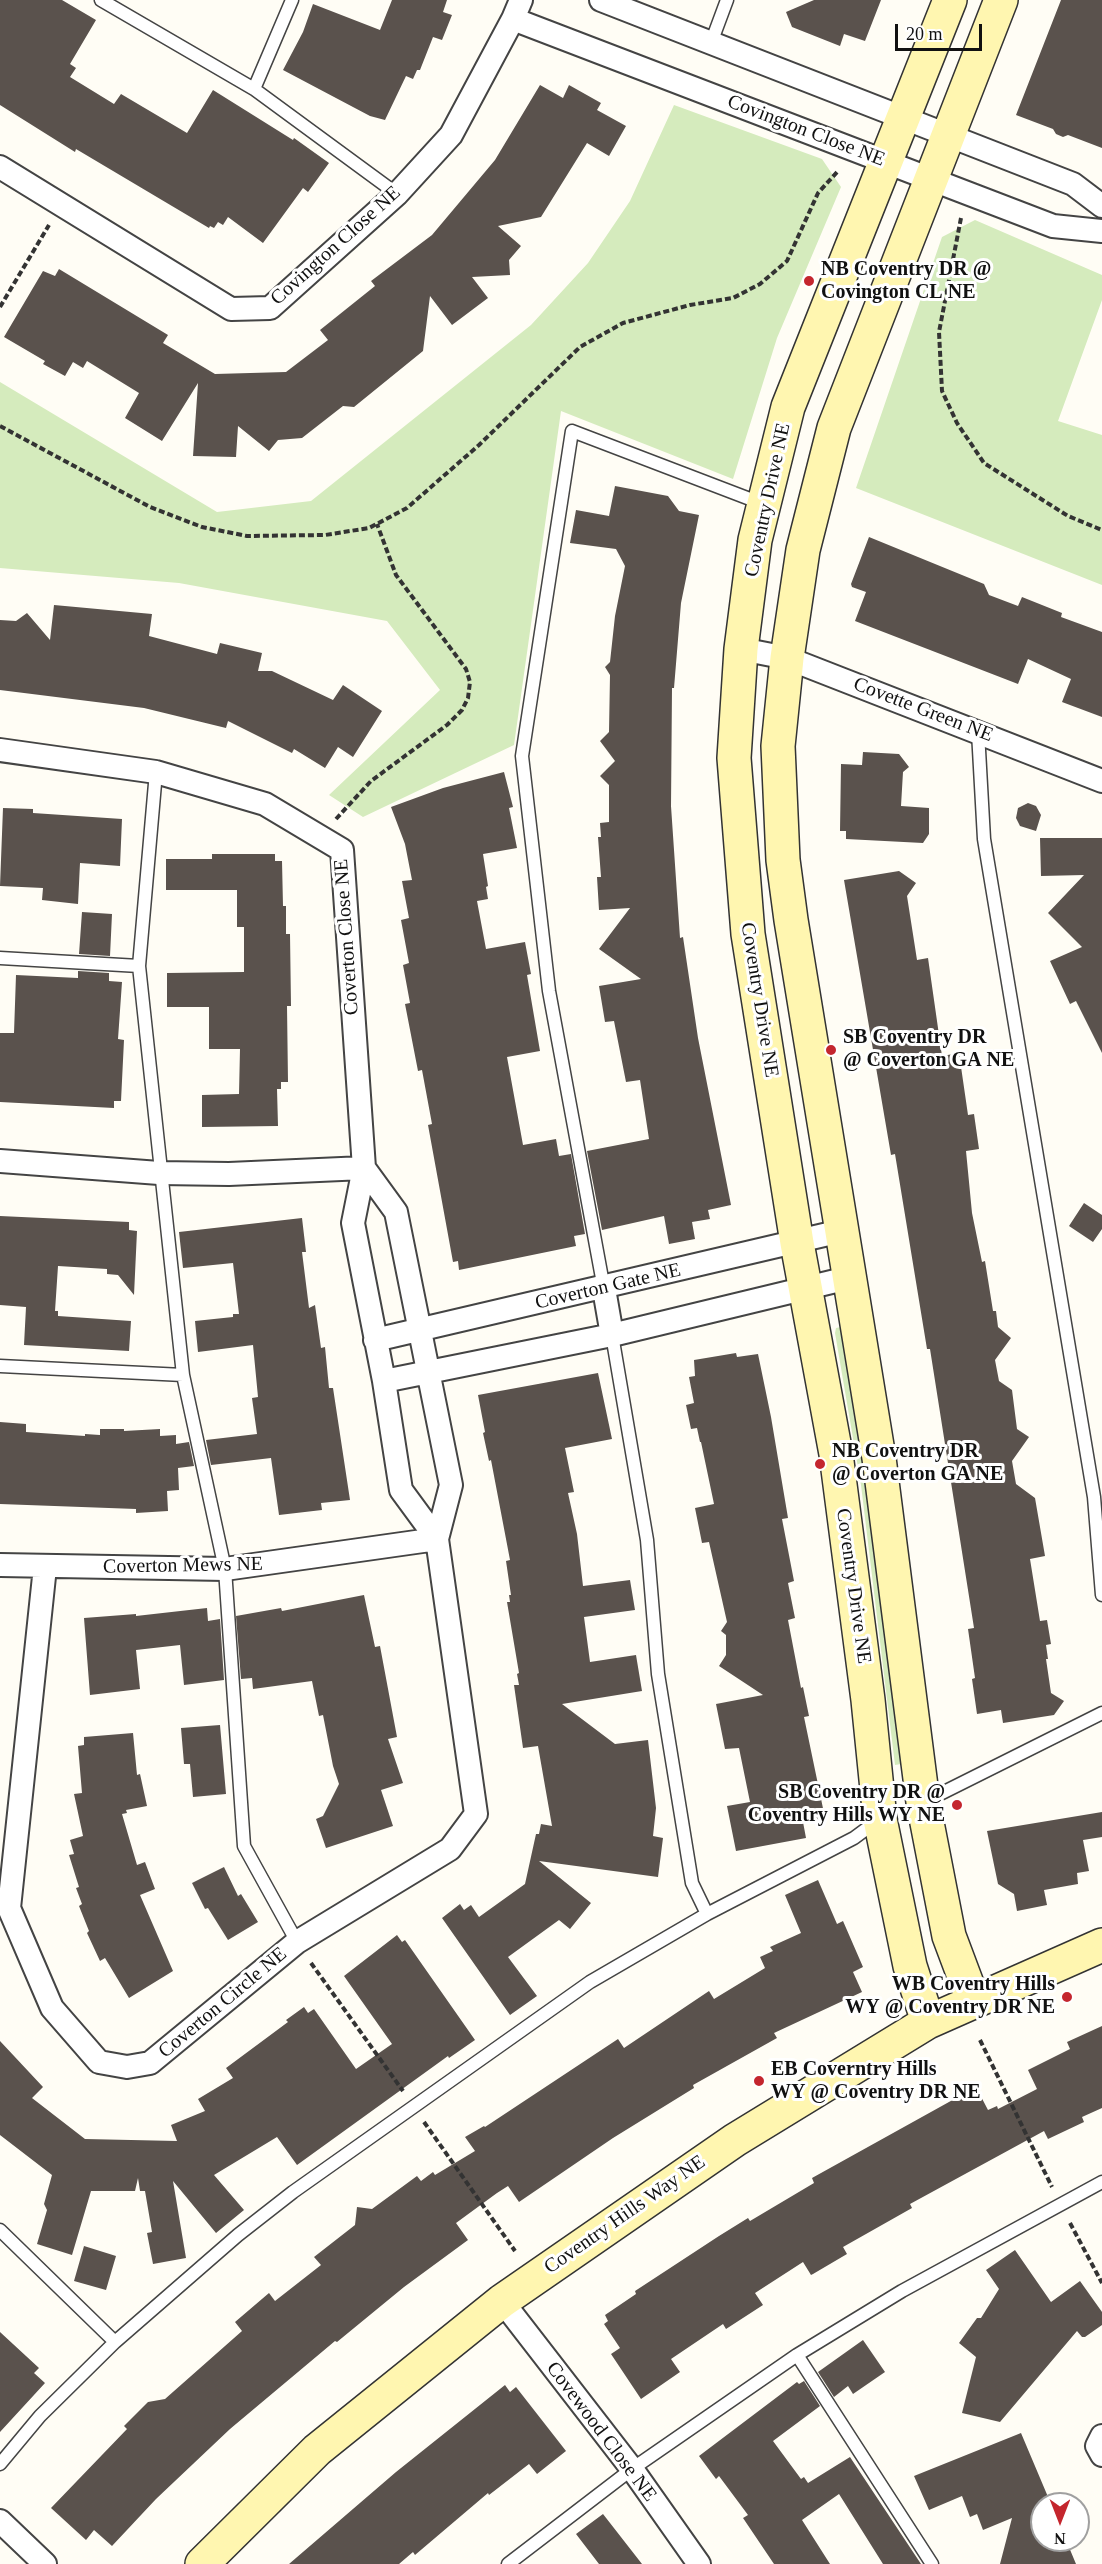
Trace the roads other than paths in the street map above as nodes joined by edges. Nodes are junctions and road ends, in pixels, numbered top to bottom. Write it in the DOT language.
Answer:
graph roads {
  1 [pos="101,0"];
  2 [pos="291,0"];
  3 [pos="601,0"];
  4 [pos="727,0"];
  5 [pos="950,0"];
  6 [pos="1001,0"];
  7 [pos="517,10"];
  8 [pos="711,43"];
  9 [pos="255,89"];
  10 [pos="904,118"];
  11 [pos="949,136"];
  12 [pos="886,162"];
  13 [pos="0,167"];
  14 [pos="931,180"];
  15 [pos="397,194"];
  16 [pos="1102,206"];
  17 [pos="1102,231"];
  18 [pos="763,504"];
  19 [pos="811,520"];
  20 [pos="741,649"];
  21 [pos="787,658"];
  22 [pos="978,732"];
  23 [pos="0,750"];
  24 [pos="156,772"];
  25 [pos="1102,782"];
  26 [pos="0,958"];
  27 [pos="139,966"];
  28 [pos="0,1161"];
  29 [pos="364,1168"];
  30 [pos="159,1173"];
  31 [pos="840,1231"];
  32 [pos="797,1243"];
  33 [pos="848,1278"];
  34 [pos="604,1288"];
  35 [pos="806,1289"];
  36 [pos="420,1329"];
  37 [pos="612,1335"];
  38 [pos="375,1340"];
  39 [pos="0,1366"];
  40 [pos="428,1372"];
  41 [pos="183,1375"];
  42 [pos="384,1381"];
  43 [pos="436,1539"];
  44 [pos="0,1565"];
  45 [pos="45,1567"];
  46 [pos="225,1569"];
  47 [pos="1102,1595"];
  48 [pos="1102,1713"];
  49 [pos="923,1802"];
  50 [pos="880,1819"];
  51 [pos="707,1914"];
  52 [pos="297,1942"];
  53 [pos="1102,1945"];
  54 [pos="973,2000"];
  55 [pos="928,2022"];
  56 [pos="1102,2182"];
  57 [pos="0,2230"];
  58 [pos="502,2301"];
  59 [pos="115,2342"];
  60 [pos="797,2355"];
  61 [pos="1102,2436"];
  62 [pos="1102,2455"];
  63 [pos="0,2464"];
  64 [pos="632,2469"];
  65 [pos="0,2522"];
  66 [pos="45,2564"];
  67 [pos="202,2564"];
  68 [pos="508,2564"];
  69 [pos="699,2564"];
  70 [pos="932,2564"];
  1 -- 9 [label="lane"];
  2 -- 9 [label="lane"];
  3 -- 8 [label="street"];
  4 -- 8 [label="lane"];
  5 -- 10 [label="street, Coventry Drive NE"];
  6 -- 11 [label="street, Coventry Drive NE"];
  7 -- 12 [label="street, Covington Close NE"];
  7 -- 15 [label="street, Covington Close NE"];
  8 -- 10 [label="street"];
  9 -- 15 [label="lane"];
  10 -- 11 [label="street"];
  10 -- 12 [label="street, Coventry Drive NE"];
  11 -- 14 [label="street, Coventry Drive NE"];
  11 -- 16 [label="street"];
  12 -- 14 [label="street, Covington Close NE"];
  12 -- 18 [label="street, Coventry Drive NE"];
  13 -- 15 [label="street, Covington Close NE"];
  14 -- 17 [label="street, Covington Close NE"];
  14 -- 19 [label="street, Coventry Drive NE"];
  18 -- 19 [label="street"];
  18 -- 20 [label="street, Coventry Drive NE"];
  18 -- 34 [label="lane"];
  19 -- 21 [label="street, Coventry Drive NE"];
  20 -- 21 [label="street, Covette Green NE"];
  20 -- 32 [label="street, Coventry Drive NE"];
  21 -- 22 [label="street, Covette Green NE"];
  21 -- 31 [label="street, Coventry Drive NE"];
  22 -- 25 [label="street, Covette Green NE"];
  22 -- 47 [label="lane"];
  23 -- 24 [label="street, Coverton Close NE"];
  24 -- 27 [label="lane"];
  24 -- 29 [label="street, Coverton Close NE"];
  26 -- 27 [label="lane"];
  27 -- 30 [label="lane"];
  28 -- 30 [label="street"];
  29 -- 30 [label="street"];
  29 -- 36 [label="street"];
  29 -- 38 [label="street, Coverton Close NE"];
  30 -- 41 [label="lane"];
  31 -- 32 [label="street, Coverton Gate NE"];
  31 -- 33 [label="street, Coventry Drive NE"];
  32 -- 34 [label="street, Coverton Gate NE"];
  32 -- 35 [label="street, Coventry Drive NE"];
  33 -- 35 [label="street"];
  33 -- 49 [label="street, Coventry Drive NE"];
  34 -- 36 [label="street, Coverton Gate NE"];
  34 -- 37 [label="street"];
  35 -- 37 [label="street"];
  35 -- 50 [label="street, Coventry Drive NE"];
  36 -- 38 [label="street, Coverton Gate NE"];
  36 -- 40 [label="street, Coverton Circle NE"];
  37 -- 40 [label="street"];
  37 -- 51 [label="lane"];
  38 -- 42 [label="street, Coverton Circle NE"];
  39 -- 41 [label="lane"];
  40 -- 42 [label="street"];
  40 -- 43 [label="street, Coverton Circle NE"];
  41 -- 46 [label="lane"];
  42 -- 43 [label="street, Coverton Circle NE"];
  43 -- 46 [label="street, Coverton Mews NE"];
  43 -- 52 [label="street, Coverton Circle NE"];
  44 -- 45 [label="street, Coverton Mews NE"];
  45 -- 46 [label="street, Coverton Mews NE"];
  45 -- 52 [label="street, Coverton Circle NE"];
  46 -- 52 [label="lane"];
  48 -- 49 [label="lane"];
  49 -- 50 [label="street"];
  49 -- 54 [label="street, Coventry Drive NE"];
  50 -- 51 [label="lane"];
  50 -- 55 [label="street, Coventry Drive NE"];
  51 -- 59 [label="lane"];
  53 -- 54 [label="street, Coventry Hills Way NE"];
  54 -- 55 [label="street, Coventry Hills Way NE"];
  55 -- 58 [label="street, Coventry Hills Way NE"];
  56 -- 60 [label="lane"];
  57 -- 59 [label="lane"];
  58 -- 64 [label="street, Covewood Close NE"];
  58 -- 67 [label="street, Coventry Hills Way NE"];
  59 -- 63 [label="lane"];
  60 -- 64 [label="lane"];
  60 -- 70 [label="lane"];
  61 -- 62 [label="street"];
  64 -- 68 [label="lane"];
  64 -- 69 [label="street, Covewood Close NE"];
  65 -- 66 [label="street"];
}
